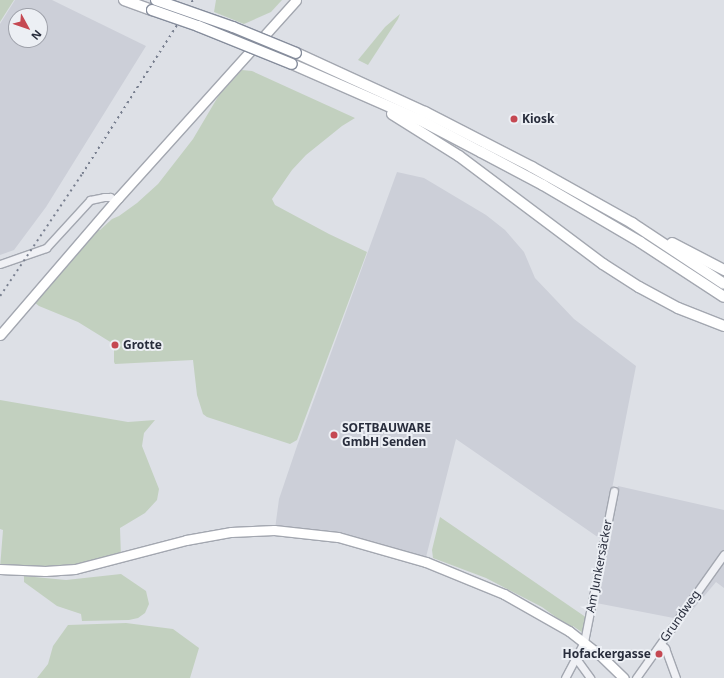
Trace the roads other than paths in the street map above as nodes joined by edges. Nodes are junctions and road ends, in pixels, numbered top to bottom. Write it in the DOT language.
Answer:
graph roads {
  1 [pos="124,0"];
  2 [pos="296,0"];
  3 [pos="154,5"];
  4 [pos="336,82"];
  5 [pos="115,201"];
  6 [pos="632,223"];
  7 [pos="0,264"];
  8 [pos="724,270"];
  9 [pos="724,284"];
  10 [pos="724,297"];
  11 [pos="724,326"];
  12 [pos="0,335"];
  13 [pos="614,491"];
  14 [pos="724,554"];
  15 [pos="0,569"];
  16 [pos="584,642"];
  17 [pos="661,644"];
  18 [pos="575,657"];
  19 [pos="565,678"];
  20 [pos="590,678"];
  21 [pos="624,678"];
  22 [pos="636,678"];
  23 [pos="676,678"];
  1 -- 3 [label="highway"];
  2 -- 5 [label="main road"];
  3 -- 4 [label="highway, bridge"];
  3 -- 6 [label="highway, bridge"];
  4 -- 10 [label="highway"];
  4 -- 11 [label="highway"];
  5 -- 7 [label="street"];
  5 -- 12 [label="main road"];
  6 -- 8 [label="highway"];
  6 -- 9 [label="highway"];
  13 -- 16 [label="street, Am Junkersäcker"];
  14 -- 17 [label="street, Grundweg"];
  15 -- 16 [label="main road"];
  16 -- 18 [label="street, Am Junkersäcker"];
  16 -- 21 [label="main road"];
  17 -- 22 [label="street, Grundweg"];
  17 -- 23 [label="street"];
  18 -- 19 [label="street, Am Junkersäcker"];
  18 -- 20 [label="street"];
}
